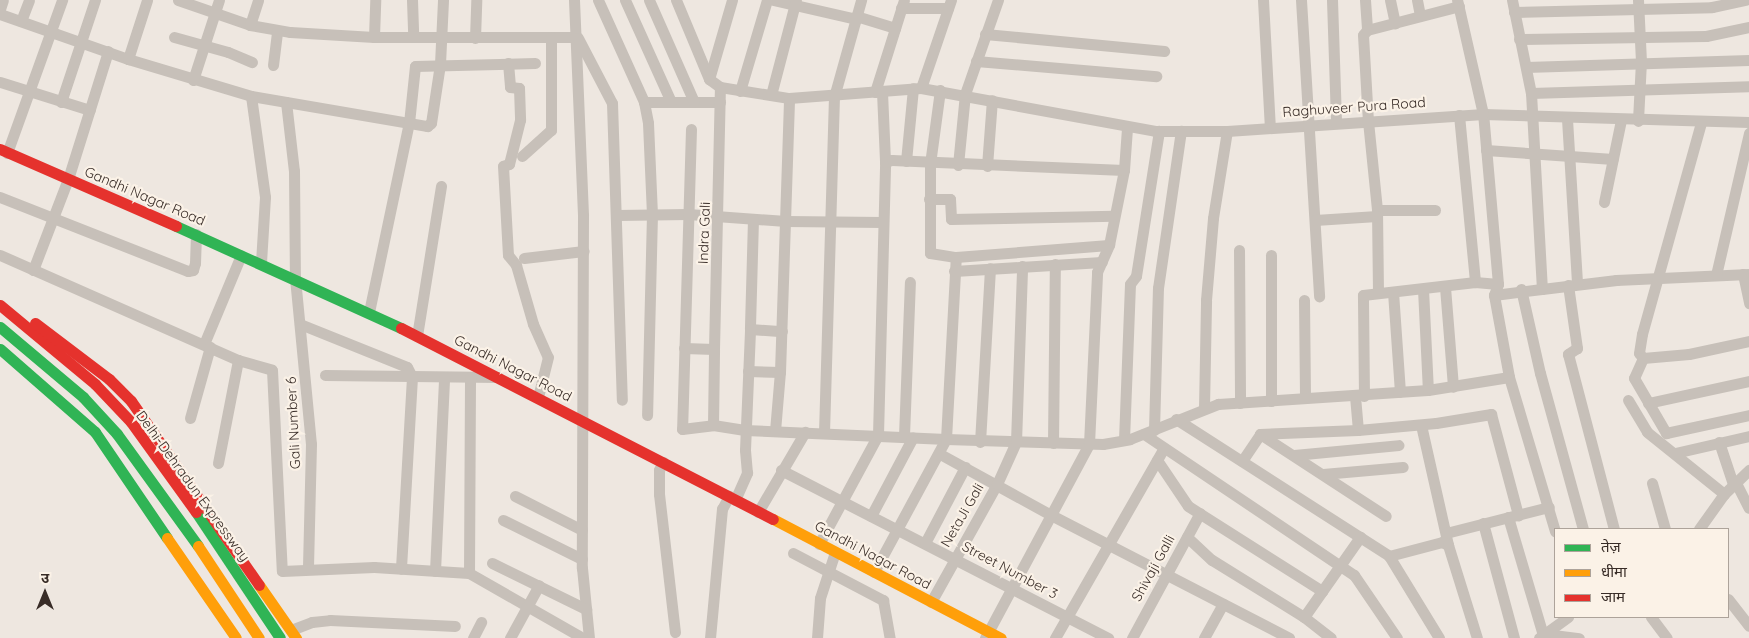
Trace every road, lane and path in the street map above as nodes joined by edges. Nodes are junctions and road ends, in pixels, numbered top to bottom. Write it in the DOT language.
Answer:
graph roads {
  1 [pos="3,0"];
  2 [pos="28,0"];
  3 [pos="62,0"];
  4 [pos="95,0"];
  5 [pos="147,0"];
  6 [pos="178,0"];
  7 [pos="219,0"];
  8 [pos="258,0"];
  9 [pos="375,0"];
  10 [pos="412,0"];
  11 [pos="443,0"];
  12 [pos="476,0"];
  13 [pos="598,0"];
  14 [pos="625,0"];
  15 [pos="648,0"];
  16 [pos="732,0"];
  17 [pos="768,0"];
  18 [pos="773,0"];
  19 [pos="861,0"];
  20 [pos="998,0"];
  21 [pos="1263,0"];
  22 [pos="1301,0"];
  23 [pos="1332,0"];
  24 [pos="1365,0"];
  25 [pos="1390,0"];
  26 [pos="1417,0"];
  27 [pos="1512,0"];
  28 [pos="1745,0"];
  29 [pos="577,1"];
  30 [pos="796,2"];
  31 [pos="679,3"];
  32 [pos="1458,3"];
  33 [pos="902,4"];
  34 [pos="950,4"];
  35 [pos="1638,5"];
  36 [pos="0,9"];
  37 [pos="1514,12"];
  38 [pos="0,14"];
  39 [pos="215,14"];
  40 [pos="1420,16"];
  41 [pos="856,17"];
  42 [pos="21,21"];
  43 [pos="1395,23"];
  44 [pos="250,25"];
  45 [pos="895,28"];
  46 [pos="1749,28"];
  47 [pos="51,30"];
  48 [pos="277,30"];
  49 [pos="1366,30"];
  50 [pos="985,34"];
  51 [pos="1640,36"];
  52 [pos="174,37"];
  53 [pos="374,37"];
  54 [pos="413,37"];
  55 [pos="551,37"];
  56 [pos="577,37"];
  57 [pos="442,38"];
  58 [pos="475,38"];
  59 [pos="1519,40"];
  60 [pos="83,42"];
  61 [pos="205,46"];
  62 [pos="108,51"];
  63 [pos="1164,51"];
  64 [pos="128,59"];
  65 [pos="1749,60"];
  66 [pos="976,61"];
  67 [pos="252,62"];
  68 [pos="1641,62"];
  69 [pos="508,63"];
  70 [pos="535,63"];
  71 [pos="273,64"];
  72 [pos="440,64"];
  73 [pos="1526,67"];
  74 [pos="1156,76"];
  75 [pos="193,80"];
  76 [pos="0,82"];
  77 [pos="715,84"];
  78 [pos="1749,86"];
  79 [pos="917,88"];
  80 [pos="1641,88"];
  81 [pos="940,90"];
  82 [pos="30,91"];
  83 [pos="740,91"];
  84 [pos="878,92"];
  85 [pos="1531,93"];
  86 [pos="965,94"];
  87 [pos="771,95"];
  88 [pos="251,96"];
  89 [pos="834,97"];
  90 [pos="789,98"];
  91 [pos="992,100"];
  92 [pos="61,102"];
  93 [pos="286,102"];
  94 [pos="644,102"];
  95 [pos="671,102"];
  96 [pos="694,102"];
  97 [pos="720,102"];
  98 [pos="90,110"];
  99 [pos="1483,114"];
  100 [pos="1459,115"];
  101 [pos="1533,116"];
  102 [pos="1567,118"];
  103 [pos="1621,120"];
  104 [pos="1368,121"];
  105 [pos="1638,121"];
  106 [pos="1749,122"];
  107 [pos="409,123"];
  108 [pos="1336,123"];
  109 [pos="1701,123"];
  110 [pos="1310,125"];
  111 [pos="1127,128"];
  112 [pos="1270,128"];
  113 [pos="691,129"];
  114 [pos="1159,131"];
  115 [pos="1181,131"];
  116 [pos="1226,131"];
  117 [pos="1749,133"];
  118 [pos="1486,150"];
  119 [pos="4,151"];
  120 [pos="1534,154"];
  121 [pos="522,156"];
  122 [pos="1569,157"];
  123 [pos="1613,159"];
  124 [pos="906,161"];
  125 [pos="885,162"];
  126 [pos="930,164"];
  127 [pos="958,165"];
  128 [pos="987,166"];
  129 [pos="1124,170"];
  130 [pos="68,179"];
  131 [pos="442,186"];
  132 [pos="0,197"];
  133 [pos="929,199"];
  134 [pos="1604,202"];
  135 [pos="1435,210"];
  136 [pos="1376,213"];
  137 [pos="652,214"];
  138 [pos="688,214"];
  139 [pos="617,215"];
  140 [pos="720,216"];
  141 [pos="1114,216"];
  142 [pos="54,218"];
  143 [pos="752,219"];
  144 [pos="1315,220"];
  145 [pos="786,221"];
  146 [pos="830,222"];
  147 [pos="882,222"];
  148 [pos="196,234"];
  149 [pos="1109,245"];
  150 [pos="1240,250"];
  151 [pos="584,251"];
  152 [pos="0,255"];
  153 [pos="241,255"];
  154 [pos="1271,255"];
  155 [pos="956,257"];
  156 [pos="524,258"];
  157 [pos="1102,262"];
  158 [pos="261,263"];
  159 [pos="1055,264"];
  160 [pos="1022,266"];
  161 [pos="990,268"];
  162 [pos="33,270"];
  163 [pos="954,271"];
  164 [pos="1746,274"];
  165 [pos="1716,275"];
  166 [pos="295,278"];
  167 [pos="1656,280"];
  168 [pos="910,282"];
  169 [pos="1475,282"];
  170 [pos="1572,284"];
  171 [pos="1445,287"];
  172 [pos="1423,289"];
  173 [pos="1496,289"];
  174 [pos="1521,289"];
  175 [pos="1542,289"];
  176 [pos="1393,292"];
  177 [pos="1378,293"];
  178 [pos="1319,296"];
  179 [pos="0,297"];
  180 [pos="1304,300"];
  181 [pos="1749,303"];
  182 [pos="0,305"];
  183 [pos="369,312"];
  184 [pos="300,324"];
  185 [pos="0,327"];
  186 [pos="750,329"];
  187 [pos="782,331"];
  188 [pos="417,336"];
  189 [pos="1749,341"];
  190 [pos="207,345"];
  191 [pos="684,348"];
  192 [pos="0,349"];
  193 [pos="714,349"];
  194 [pos="1643,358"];
  195 [pos="238,360"];
  196 [pos="748,371"];
  197 [pos="780,372"];
  198 [pos="324,375"];
  199 [pos="412,377"];
  200 [pos="444,377"];
  201 [pos="470,377"];
  202 [pos="500,377"];
  203 [pos="1509,377"];
  204 [pos="1749,381"];
  205 [pos="1453,387"];
  206 [pos="1428,390"];
  207 [pos="1400,392"];
  208 [pos="1360,396"];
  209 [pos="538,397"];
  210 [pos="1305,398"];
  211 [pos="622,400"];
  212 [pos="1628,400"];
  213 [pos="1271,401"];
  214 [pos="1240,403"];
  215 [pos="1648,403"];
  216 [pos="1204,408"];
  217 [pos="647,414"];
  218 [pos="1749,416"];
  219 [pos="190,418"];
  220 [pos="1176,420"];
  221 [pos="585,421"];
  222 [pos="713,425"];
  223 [pos="1420,425"];
  224 [pos="745,430"];
  225 [pos="1358,430"];
  226 [pos="775,431"];
  227 [pos="805,432"];
  228 [pos="1149,432"];
  229 [pos="824,433"];
  230 [pos="1260,434"];
  231 [pos="878,435"];
  232 [pos="908,436"];
  233 [pos="1749,436"];
  234 [pos="946,439"];
  235 [pos="1124,440"];
  236 [pos="980,442"];
  237 [pos="1016,442"];
  238 [pos="1719,442"];
  239 [pos="1054,443"];
  240 [pos="1089,444"];
  241 [pos="1399,445"];
  242 [pos="1164,448"];
  243 [pos="940,454"];
  244 [pos="1675,454"];
  245 [pos="1294,455"];
  246 [pos="1157,460"];
  247 [pos="1242,461"];
  248 [pos="663,462"];
  249 [pos="218,463"];
  250 [pos="966,467"];
  251 [pos="1403,467"];
  252 [pos="782,470"];
  253 [pos="1749,470"];
  254 [pos="1323,474"];
  255 [pos="1652,482"];
  256 [pos="1734,483"];
  257 [pos="997,484"];
  258 [pos="1724,494"];
  259 [pos="515,496"];
  260 [pos="732,498"];
  261 [pos="842,501"];
  262 [pos="1549,507"];
  263 [pos="1749,508"];
  264 [pos="758,512"];
  265 [pos="1200,513"];
  266 [pos="871,516"];
  267 [pos="1051,516"];
  268 [pos="1386,516"];
  269 [pos="1513,516"];
  270 [pos="504,520"];
  271 [pos="1483,524"];
  272 [pos="1554,528"];
  273 [pos="1583,528"];
  274 [pos="1614,528"];
  275 [pos="1665,528"];
  276 [pos="1700,528"];
  277 [pos="898,529"];
  278 [pos="582,530"];
  279 [pos="1446,532"];
  280 [pos="1187,537"];
  281 [pos="1360,537"];
  282 [pos="925,543"];
  283 [pos="819,544"];
  284 [pos="1108,544"];
  285 [pos="1448,544"];
  286 [pos="835,552"];
  287 [pos="793,553"];
  288 [pos="1389,556"];
  289 [pos="954,558"];
  290 [pos="582,559"];
  291 [pos="492,563"];
  292 [pos="1341,565"];
  293 [pos="308,568"];
  294 [pos="401,569"];
  295 [pos="435,571"];
  296 [pos="828,571"];
  297 [pos="874,572"];
  298 [pos="469,573"];
  299 [pos="1166,574"];
  300 [pos="539,585"];
  301 [pos="1012,588"];
  302 [pos="1322,591"];
  303 [pos="1729,600"];
  304 [pos="931,602"];
  305 [pos="1223,604"];
  306 [pos="528,607"];
  307 [pos="586,609"];
  308 [pos="1067,617"];
  309 [pos="1304,617"];
  310 [pos="1567,618"];
  311 [pos="1652,618"];
  312 [pos="481,622"];
  313 [pos="455,626"];
  314 [pos="1749,626"];
  315 [pos="676,632"];
  316 [pos="294,634"];
  317 [pos="987,635"];
  318 [pos="1548,635"];
  319 [pos="1282,636"];
  320 [pos="236,638"];
  321 [pos="259,638"];
  322 [pos="280,638"];
  323 [pos="473,638"];
  324 [pos="510,638"];
  325 [pos="583,638"];
  326 [pos="589,638"];
  327 [pos="710,638"];
  328 [pos="817,638"];
  329 [pos="890,638"];
  330 [pos="1001,638"];
  331 [pos="1055,638"];
  332 [pos="1108,638"];
  333 [pos="1132,638"];
  334 [pos="1204,638"];
  335 [pos="1331,638"];
  336 [pos="1397,638"];
  337 [pos="1439,638"];
  338 [pos="1477,638"];
  339 [pos="1514,638"];
  340 [pos="1579,638"];
  341 [pos="1667,638"];
  1 -- 36 [label="street"];
  2 -- 42 [label="street"];
  3 -- 47 [label="street"];
  4 -- 60 [label="street"];
  5 -- 64 [label="street"];
  6 -- 39 [label="street"];
  7 -- 39 [label="street"];
  8 -- 44 [label="street"];
  9 -- 53 [label="street"];
  10 -- 54 [label="street"];
  11 -- 57 [label="street"];
  12 -- 58 [label="street"];
  13 -- 94 [label="street"];
  14 -- 95 [label="street"];
  15 -- 96 [label="street"];
  16 -- 77 [label="street"];
  17 -- 83 [label="street"];
  18 -- 30 [label="street"];
  19 -- 41 [label="street"];
  20 -- 50 [label="street"];
  21 -- 112 [label="street"];
  22 -- 110 [label="street"];
  23 -- 108 [label="street"];
  24 -- 49 [label="street"];
  25 -- 43 [label="street"];
  26 -- 40 [label="street"];
  27 -- 37 [label="street"];
  28 -- 35 [label="street"];
  29 -- 56 [label="street"];
  30 -- 41 [label="street"];
  30 -- 87 [label="street"];
  31 -- 77 [label="street"];
  32 -- 40 [label="street"];
  32 -- 99 [label="street"];
  33 -- 34 [label="street"];
  33 -- 45 [label="street"];
  34 -- 79 [label="street"];
  35 -- 37 [label="street"];
  35 -- 51 [label="street"];
  37 -- 59 [label="street"];
  38 -- 42 [label="street"];
  39 -- 44 [label="street"];
  39 -- 61 [label="street"];
  40 -- 43 [label="street"];
  41 -- 45 [label="street"];
  41 -- 89 [label="street"];
  42 -- 47 [label="street"];
  43 -- 49 [label="street"];
  44 -- 48 [label="street"];
  45 -- 84 [label="street"];
  46 -- 51 [label="street"];
  47 -- 60 [label="street"];
  47 -- 82 [label="street"];
  48 -- 53 [label="street"];
  48 -- 71 [label="street"];
  49 -- 104 [label="street"];
  50 -- 63 [label="street"];
  50 -- 66 [label="street"];
  51 -- 59 [label="street"];
  51 -- 68 [label="street"];
  52 -- 61 [label="street"];
  53 -- 54 [label="street"];
  54 -- 57 [label="street"];
  55 -- 56 [label="street"];
  55 -- 58 [label="street"];
  55 -- 121 [label="street"];
  56 -- 139 [label="street"];
  56 -- 151 [label="street"];
  57 -- 58 [label="street"];
  57 -- 72 [label="street"];
  59 -- 73 [label="street"];
  60 -- 62 [label="street"];
  60 -- 92 [label="street"];
  61 -- 67 [label="street"];
  61 -- 75 [label="street"];
  62 -- 64 [label="street"];
  62 -- 98 [label="street"];
  64 -- 75 [label="street"];
  65 -- 68 [label="street"];
  66 -- 74 [label="street"];
  66 -- 86 [label="street"];
  68 -- 73 [label="street"];
  68 -- 80 [label="street"];
  69 -- 70 [label="street"];
  69 -- 72 [label="street"];
  69 -- 209 [label="street"];
  72 -- 107 [label="street"];
  72 -- 107 [label="street"];
  73 -- 85 [label="street"];
  75 -- 88 [label="street"];
  76 -- 82 [label="street"];
  77 -- 83 [label="street"];
  77 -- 97 [label="street, Indra Gali"];
  78 -- 80 [label="street"];
  79 -- 81 [label="street"];
  79 -- 84 [label="street"];
  79 -- 124 [label="street"];
  80 -- 85 [label="street"];
  80 -- 105 [label="street"];
  81 -- 86 [label="street"];
  81 -- 126 [label="street"];
  82 -- 92 [label="street"];
  82 -- 119 [label="street"];
  83 -- 87 [label="street"];
  84 -- 89 [label="street"];
  84 -- 125 [label="street"];
  85 -- 101 [label="street"];
  86 -- 91 [label="street, Raghuveer Pura Road"];
  86 -- 127 [label="street"];
  87 -- 90 [label="street"];
  88 -- 93 [label="street"];
  88 -- 158 [label="street"];
  89 -- 90 [label="street"];
  89 -- 146 [label="street"];
  90 -- 145 [label="street"];
  91 -- 111 [label="street, Raghuveer Pura Road"];
  91 -- 128 [label="street"];
  92 -- 98 [label="street"];
  93 -- 107 [label="street"];
  93 -- 166 [label="street, Gali Number 6"];
  94 -- 95 [label="street"];
  94 -- 137 [label="street"];
  95 -- 96 [label="street"];
  96 -- 97 [label="street"];
  97 -- 140 [label="street, Indra Gali"];
  98 -- 130 [label="street"];
  99 -- 100 [label="street, Raghuveer Pura Road"];
  99 -- 101 [label="street, Raghuveer Pura Road"];
  99 -- 118 [label="street"];
  100 -- 104 [label="street, Raghuveer Pura Road"];
  100 -- 169 [label="street"];
  101 -- 102 [label="street, Raghuveer Pura Road"];
  101 -- 120 [label="street"];
  102 -- 103 [label="street, Raghuveer Pura Road"];
  102 -- 122 [label="street"];
  103 -- 105 [label="street, Raghuveer Pura Road"];
  103 -- 123 [label="street"];
  104 -- 108 [label="street, Raghuveer Pura Road"];
  104 -- 136 [label="street"];
  105 -- 109 [label="street, Raghuveer Pura Road"];
  106 -- 109 [label="street, Raghuveer Pura Road"];
  107 -- 183 [label="street"];
  108 -- 110 [label="street, Raghuveer Pura Road"];
  109 -- 167 [label="street"];
  110 -- 112 [label="street, Raghuveer Pura Road"];
  110 -- 144 [label="street"];
  111 -- 114 [label="street, Raghuveer Pura Road"];
  111 -- 129 [label="street"];
  112 -- 116 [label="street, Raghuveer Pura Road"];
  113 -- 138 [label="street"];
  114 -- 115 [label="street, Raghuveer Pura Road"];
  114 -- 235 [label="street"];
  115 -- 116 [label="street, Raghuveer Pura Road"];
  115 -- 228 [label="street"];
  116 -- 216 [label="street"];
  117 -- 165 [label="street"];
  118 -- 120 [label="street"];
  118 -- 173 [label="street"];
  119 -- 130 [label="main road, Gandhi Nagar Road"];
  120 -- 122 [label="street"];
  120 -- 175 [label="street"];
  122 -- 123 [label="street"];
  122 -- 170 [label="street"];
  123 -- 134 [label="street"];
  124 -- 125 [label="street"];
  124 -- 126 [label="street"];
  125 -- 147 [label="street"];
  126 -- 127 [label="street"];
  126 -- 133 [label="street"];
  127 -- 128 [label="street"];
  128 -- 129 [label="street"];
  129 -- 141 [label="street"];
  130 -- 142 [label="street"];
  130 -- 148 [label="main road, Gandhi Nagar Road"];
  131 -- 188 [label="street"];
  132 -- 142 [label="street"];
  133 -- 141 [label="street"];
  133 -- 155 [label="street"];
  135 -- 136 [label="street"];
  136 -- 144 [label="street"];
  136 -- 177 [label="street"];
  137 -- 138 [label="street"];
  137 -- 139 [label="street"];
  137 -- 217 [label="street"];
  138 -- 140 [label="street"];
  138 -- 191 [label="street"];
  139 -- 211 [label="street"];
  140 -- 143 [label="street"];
  140 -- 193 [label="street, Indra Gali"];
  141 -- 149 [label="street"];
  142 -- 148 [label="street"];
  142 -- 162 [label="street"];
  143 -- 145 [label="street"];
  143 -- 186 [label="street"];
  144 -- 178 [label="street"];
  145 -- 146 [label="street"];
  145 -- 187 [label="street"];
  146 -- 147 [label="street"];
  146 -- 229 [label="street"];
  147 -- 231 [label="street"];
  148 -- 153 [label="main road, Gandhi Nagar Road"];
  149 -- 155 [label="street"];
  149 -- 157 [label="street"];
  150 -- 214 [label="street"];
  151 -- 156 [label="street"];
  151 -- 221 [label="street"];
  152 -- 162 [label="street"];
  153 -- 158 [label="main road, Gandhi Nagar Road"];
  153 -- 190 [label="street"];
  154 -- 213 [label="street"];
  155 -- 163 [label="street"];
  157 -- 159 [label="street"];
  157 -- 240 [label="street"];
  158 -- 166 [label="main road, Gandhi Nagar Road"];
  159 -- 160 [label="street"];
  159 -- 239 [label="street"];
  160 -- 161 [label="street"];
  160 -- 237 [label="street"];
  161 -- 163 [label="street"];
  161 -- 236 [label="street"];
  162 -- 190 [label="street"];
  163 -- 234 [label="street"];
  164 -- 165 [label="street"];
  164 -- 181 [label="street"];
  165 -- 167 [label="street"];
  166 -- 183 [label="main road, Gandhi Nagar Road"];
  166 -- 184 [label="street, Gali Number 6"];
  167 -- 170 [label="street"];
  167 -- 194 [label="street"];
  168 -- 232 [label="street"];
  169 -- 171 [label="street"];
  169 -- 173 [label="street"];
  170 -- 175 [label="street"];
  170 -- 274 [label="street"];
  171 -- 172 [label="street"];
  171 -- 205 [label="street"];
  172 -- 176 [label="street"];
  172 -- 206 [label="street"];
  173 -- 174 [label="street"];
  173 -- 203 [label="street"];
  174 -- 175 [label="street"];
  174 -- 273 [label="street"];
  176 -- 177 [label="street"];
  176 -- 207 [label="street"];
  177 -- 208 [label="street"];
  179 -- 316 [label="main road"];
  180 -- 210 [label="street"];
  182 -- 322 [label="main road, Delhi-Dehradun Expressway"];
  183 -- 188 [label="main road, Gandhi Nagar Road"];
  184 -- 199 [label="street"];
  184 -- 293 [label="street, Gali Number 6"];
  185 -- 321 [label="main road"];
  186 -- 187 [label="street"];
  186 -- 196 [label="street"];
  187 -- 197 [label="street"];
  188 -- 202 [label="main road, Gandhi Nagar Road"];
  189 -- 194 [label="street"];
  190 -- 195 [label="street"];
  190 -- 219 [label="street"];
  191 -- 193 [label="street"];
  191 -- 222 [label="street"];
  192 -- 320 [label="main road"];
  193 -- 222 [label="street, Indra Gali"];
  194 -- 215 [label="street"];
  195 -- 249 [label="street"];
  195 -- 293 [label="street"];
  196 -- 197 [label="street"];
  196 -- 224 [label="street"];
  197 -- 226 [label="street"];
  198 -- 199 [label="street"];
  199 -- 200 [label="street"];
  199 -- 294 [label="street"];
  200 -- 201 [label="street"];
  200 -- 295 [label="street"];
  201 -- 202 [label="street"];
  201 -- 298 [label="street"];
  202 -- 209 [label="main road, Gandhi Nagar Road"];
  203 -- 205 [label="street"];
  203 -- 262 [label="street"];
  204 -- 215 [label="street"];
  205 -- 206 [label="street"];
  206 -- 207 [label="street"];
  207 -- 208 [label="street"];
  208 -- 210 [label="street"];
  208 -- 225 [label="street"];
  209 -- 221 [label="main road, Gandhi Nagar Road"];
  210 -- 213 [label="street"];
  212 -- 244 [label="street"];
  213 -- 214 [label="street"];
  214 -- 216 [label="street"];
  215 -- 218 [label="street"];
  216 -- 220 [label="street"];
  220 -- 228 [label="street"];
  220 -- 247 [label="street"];
  221 -- 248 [label="main road, Gandhi Nagar Road"];
  221 -- 278 [label="street"];
  222 -- 224 [label="street"];
  223 -- 225 [label="street"];
  223 -- 269 [label="street"];
  223 -- 279 [label="street"];
  224 -- 226 [label="street"];
  224 -- 260 [label="street"];
  225 -- 230 [label="street"];
  226 -- 227 [label="street"];
  227 -- 229 [label="street"];
  227 -- 252 [label="street"];
  228 -- 235 [label="street"];
  228 -- 242 [label="street"];
  229 -- 231 [label="street"];
  230 -- 245 [label="street"];
  230 -- 247 [label="street"];
  231 -- 232 [label="street"];
  231 -- 261 [label="street"];
  232 -- 234 [label="street"];
  232 -- 266 [label="street"];
  233 -- 238 [label="street"];
  234 -- 236 [label="street"];
  234 -- 243 [label="street"];
  235 -- 240 [label="street"];
  236 -- 237 [label="street"];
  237 -- 239 [label="street"];
  237 -- 257 [label="street, NetaJi Gali"];
  238 -- 244 [label="street"];
  238 -- 256 [label="street"];
  239 -- 240 [label="street"];
  240 -- 267 [label="street"];
  241 -- 245 [label="street"];
  242 -- 246 [label="street"];
  242 -- 292 [label="street"];
  243 -- 250 [label="street"];
  243 -- 277 [label="street"];
  244 -- 258 [label="street"];
  245 -- 254 [label="street"];
  246 -- 265 [label="street"];
  246 -- 284 [label="street"];
  247 -- 281 [label="street"];
  248 -- 260 [label="main road, Gandhi Nagar Road"];
  248 -- 315 [label="street"];
  250 -- 257 [label="street"];
  250 -- 282 [label="street"];
  251 -- 254 [label="street"];
  252 -- 261 [label="street, Street Number 3"];
  252 -- 264 [label="street"];
  253 -- 256 [label="street"];
  254 -- 268 [label="street"];
  255 -- 275 [label="street"];
  256 -- 258 [label="street"];
  256 -- 263 [label="street"];
  257 -- 267 [label="street"];
  257 -- 289 [label="street, NetaJi Gali"];
  258 -- 276 [label="street"];
  259 -- 278 [label="street"];
  260 -- 264 [label="main road, Gandhi Nagar Road"];
  260 -- 327 [label="street"];
  261 -- 266 [label="street, Street Number 3"];
  261 -- 283 [label="street"];
  262 -- 269 [label="street"];
  262 -- 272 [label="street"];
  264 -- 283 [label="main road, Gandhi Nagar Road"];
  265 -- 280 [label="street, Shivaji Galli"];
  265 -- 302 [label="street"];
  266 -- 277 [label="street, Street Number 3"];
  267 -- 284 [label="street"];
  267 -- 301 [label="street"];
  269 -- 271 [label="street"];
  269 -- 318 [label="street"];
  270 -- 290 [label="street"];
  271 -- 279 [label="street"];
  271 -- 339 [label="street"];
  277 -- 282 [label="street, Street Number 3"];
  277 -- 297 [label="street"];
  278 -- 290 [label="street"];
  279 -- 285 [label="street"];
  280 -- 299 [label="street, Shivaji Galli"];
  280 -- 309 [label="street"];
  281 -- 288 [label="street"];
  281 -- 292 [label="street"];
  282 -- 289 [label="street, Street Number 3"];
  283 -- 286 [label="main road, Gandhi Nagar Road"];
  284 -- 299 [label="street"];
  284 -- 308 [label="street"];
  285 -- 288 [label="street"];
  285 -- 338 [label="street"];
  286 -- 296 [label="street"];
  286 -- 297 [label="main road, Gandhi Nagar Road"];
  287 -- 296 [label="street"];
  288 -- 337 [label="street"];
  289 -- 301 [label="street, Street Number 3"];
  289 -- 304 [label="street, NetaJi Gali"];
  290 -- 307 [label="street"];
  291 -- 300 [label="street"];
  292 -- 302 [label="street"];
  292 -- 336 [label="street"];
  293 -- 294 [label="street"];
  294 -- 295 [label="street"];
  295 -- 298 [label="street"];
  296 -- 328 [label="street"];
  296 -- 329 [label="street"];
  297 -- 304 [label="main road, Gandhi Nagar Road"];
  298 -- 306 [label="street"];
  299 -- 305 [label="street"];
  299 -- 333 [label="street, Shivaji Galli"];
  300 -- 306 [label="street"];
  300 -- 307 [label="street"];
  301 -- 308 [label="street, Street Number 3"];
  301 -- 317 [label="street"];
  302 -- 309 [label="street"];
  303 -- 314 [label="street"];
  304 -- 317 [label="main road, Gandhi Nagar Road"];
  305 -- 319 [label="street"];
  305 -- 334 [label="street"];
  306 -- 324 [label="street"];
  306 -- 325 [label="street"];
  307 -- 326 [label="street"];
  308 -- 331 [label="street"];
  308 -- 332 [label="street, Street Number 3"];
  309 -- 335 [label="street"];
  310 -- 318 [label="street"];
  311 -- 341 [label="street"];
  312 -- 323 [label="street"];
  313 -- 316 [label="street"];
  317 -- 330 [label="main road, Gandhi Nagar Road"];
  318 -- 340 [label="street"];
}
